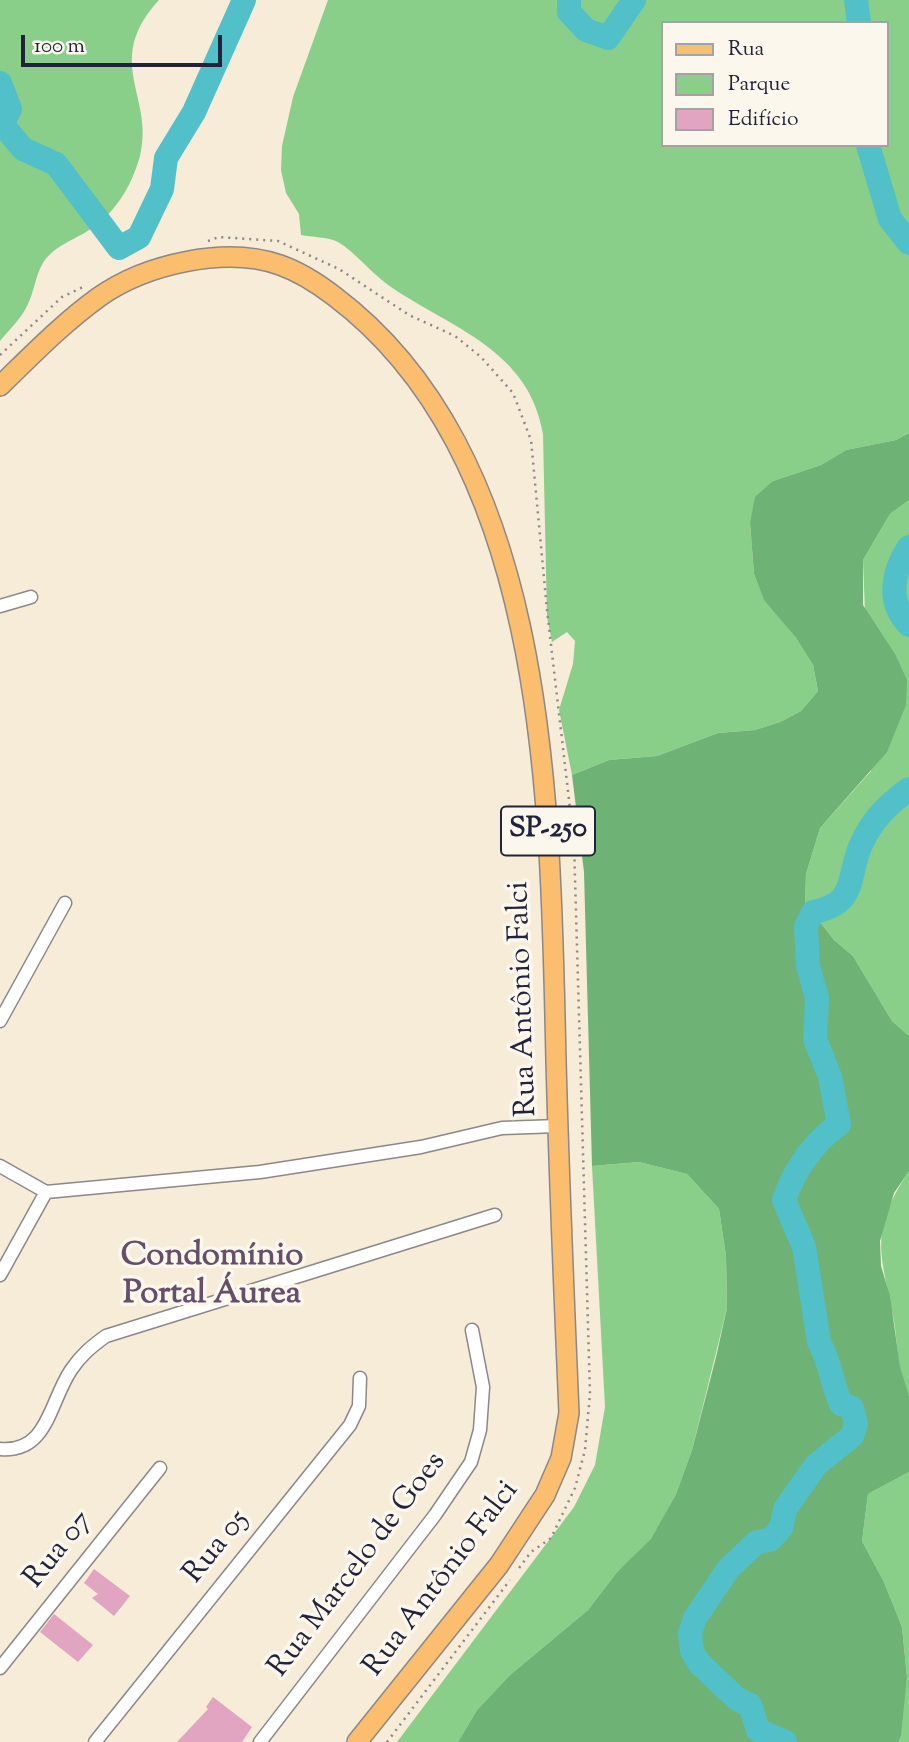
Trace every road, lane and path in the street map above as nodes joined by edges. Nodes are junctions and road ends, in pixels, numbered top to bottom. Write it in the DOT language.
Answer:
graph roads {
  1 [pos="207,241"];
  2 [pos="85,286"];
  3 [pos="0,355"];
  4 [pos="0,386"];
  5 [pos="31,597"];
  6 [pos="0,606"];
  7 [pos="65,903"];
  8 [pos="0,1021"];
  9 [pos="558,1126"];
  10 [pos="0,1166"];
  11 [pos="46,1192"];
  12 [pos="495,1215"];
  13 [pos="0,1275"];
  14 [pos="472,1330"];
  15 [pos="360,1378"];
  16 [pos="0,1449"];
  17 [pos="160,1468"];
  18 [pos="0,1668"];
  19 [pos="95,1742"];
  20 [pos="260,1742"];
  21 [pos="357,1742"];
  22 [pos="387,1742"];
  1 -- 22 [label="path"];
  2 -- 3 [label="path"];
  4 -- 9 [label="main road, Rua Antônio Falci / SP-250"];
  5 -- 6 [label="street"];
  7 -- 8 [label="street"];
  9 -- 11 [label="street"];
  9 -- 21 [label="main road, Rua Antônio Falci / SP-250"];
  10 -- 11 [label="street"];
  11 -- 13 [label="street"];
  12 -- 16 [label="street"];
  14 -- 20 [label="street, Rua Marcelo de Goes"];
  15 -- 19 [label="street, Rua 05"];
  17 -- 18 [label="street, Rua 07"];
}
